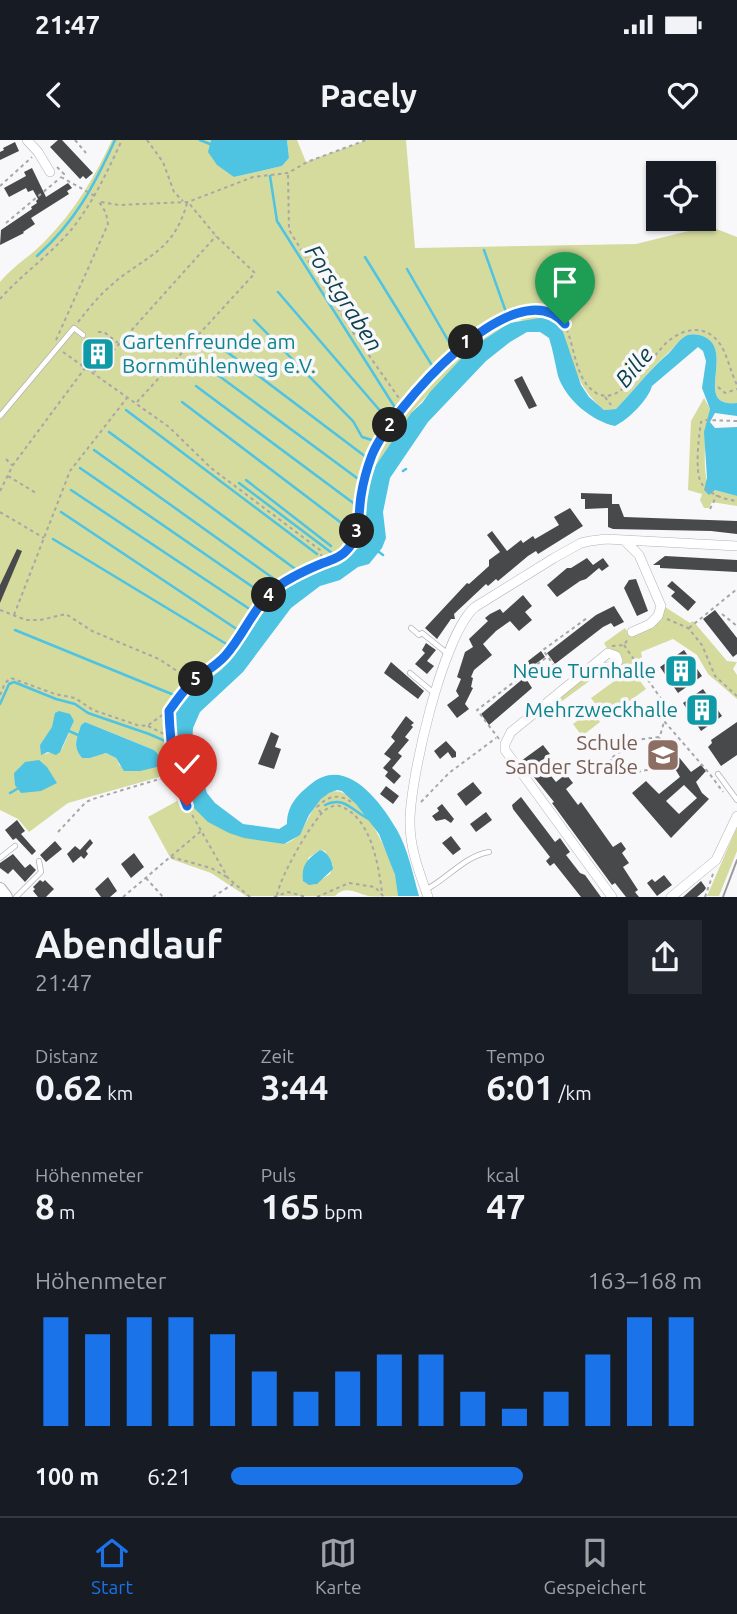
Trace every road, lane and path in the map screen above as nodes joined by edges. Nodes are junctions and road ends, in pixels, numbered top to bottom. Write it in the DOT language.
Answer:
graph roads {
  1 [pos="27,140"];
  2 [pos="75,140"];
  3 [pos="122,140"];
  4 [pos="147,140"];
  5 [pos="366,140"];
  6 [pos="38,152"];
  7 [pos="86,153"];
  8 [pos="50,172"];
  9 [pos="288,173"];
  10 [pos="0,186"];
  11 [pos="96,198"];
  12 [pos="186,202"];
  13 [pos="6,223"];
  14 [pos="216,236"];
  15 [pos="0,299"];
  16 [pos="74,328"];
  17 [pos="99,332"];
  18 [pos="83,335"];
  19 [pos="119,344"];
  20 [pos="56,347"];
  21 [pos="85,368"];
  22 [pos="93,373"];
  23 [pos="718,387"];
  24 [pos="737,387"];
  25 [pos="604,396"];
  26 [pos="128,398"];
  27 [pos="136,403"];
  28 [pos="404,405"];
  29 [pos="611,405"];
  30 [pos="0,416"];
  31 [pos="737,421"];
  32 [pos="6,459"];
  33 [pos="13,465"];
  34 [pos="7,475"];
  35 [pos="0,491"];
  36 [pos="36,493"];
  37 [pos="717,495"];
  38 [pos="737,501"];
  39 [pos="710,509"];
  40 [pos="0,512"];
  41 [pos="45,538"];
  42 [pos="624,540"];
  43 [pos="737,546"];
  44 [pos="324,563"];
  45 [pos="737,589"];
  46 [pos="0,610"];
  47 [pos="722,614"];
  48 [pos="14,615"];
  49 [pos="658,616"];
  50 [pos="587,618"];
  51 [pos="737,626"];
  52 [pos="411,628"];
  53 [pos="688,628"];
  54 [pos="632,632"];
  55 [pos="624,645"];
  56 [pos="608,653"];
  57 [pos="449,655"];
  58 [pos="547,657"];
  59 [pos="191,670"];
  60 [pos="410,673"];
  61 [pos="185,676"];
  62 [pos="193,682"];
  63 [pos="568,685"];
  64 [pos="0,695"];
  65 [pos="436,695"];
  66 [pos="737,696"];
  67 [pos="169,711"];
  68 [pos="664,721"];
  69 [pos="147,726"];
  70 [pos="169,737"];
  71 [pos="659,737"];
  72 [pos="501,741"];
  73 [pos="176,774"];
  74 [pos="718,775"];
  75 [pos="725,795"];
  76 [pos="737,800"];
  77 [pos="354,804"];
  78 [pos="321,813"];
  79 [pos="411,814"];
  80 [pos="737,816"];
  81 [pos="202,830"];
  82 [pos="58,832"];
  83 [pos="15,846"];
  84 [pos="489,852"];
  85 [pos="170,856"];
  86 [pos="0,858"];
  87 [pos="716,860"];
  88 [pos="39,861"];
  89 [pos="145,877"];
  90 [pos="228,878"];
  91 [pos="233,883"];
  92 [pos="0,889"];
  93 [pos="382,892"];
  94 [pos="427,893"];
  95 [pos="276,896"];
  96 [pos="6,897"];
  97 [pos="16,897"];
  98 [pos="123,897"];
  99 [pos="163,897"];
  100 [pos="213,897"];
  101 [pos="250,897"];
  102 [pos="306,897"];
  103 [pos="317,897"];
  104 [pos="384,897"];
  105 [pos="612,897"];
  106 [pos="670,897"];
  107 [pos="705,897"];
  1 -- 6 [label="street"];
  2 -- 7 [label="path"];
  3 -- 11 [label="path"];
  4 -- 12 [label="path"];
  5 -- 9 [label="path"];
  6 -- 8 [label="street"];
  6 -- 10 [label="path"];
  9 -- 12 [label="path"];
  9 -- 28 [label="path"];
  11 -- 12 [label="path"];
  11 -- 13 [label="path"];
  11 -- 15 [label="path"];
  11 -- 20 [label="path"];
  12 -- 14 [label="path"];
  12 -- 16 [label="path"];
  14 -- 19 [label="path"];
  14 -- 27 [label="path"];
  16 -- 18 [label="lane"];
  16 -- 20 [label="lane"];
  17 -- 19 [label="path"];
  19 -- 22 [label="path"];
  20 -- 21 [label="path"];
  20 -- 30 [label="lane"];
  21 -- 22 [label="path"];
  21 -- 33 [label="path"];
  22 -- 26 [label="path"];
  23 -- 24 [label="path"];
  24 -- 25 [label="path"];
  25 -- 28 [label="path"];
  25 -- 29 [label="path"];
  26 -- 27 [label="path"];
  26 -- 41 [label="path"];
  27 -- 44 [label="path"];
  28 -- 44 [label="path"];
  31 -- 37 [label="path"];
  32 -- 33 [label="path"];
  33 -- 34 [label="path"];
  34 -- 35 [label="path"];
  34 -- 36 [label="path"];
  37 -- 38 [label="path"];
  37 -- 39 [label="path"];
  40 -- 41 [label="path"];
  41 -- 48 [label="path"];
  42 -- 43 [label="street"];
  42 -- 49 [label="street"];
  42 -- 57 [label="street"];
  44 -- 62 [label="path"];
  45 -- 53 [label="path"];
  46 -- 48 [label="path"];
  47 -- 51 [label="path"];
  48 -- 61 [label="path"];
  49 -- 53 [label="path"];
  49 -- 54 [label="street"];
  50 -- 58 [label="path"];
  52 -- 57 [label="lane"];
  53 -- 66 [label="path"];
  54 -- 55 [label="path"];
  55 -- 56 [label="path"];
  55 -- 68 [label="path"];
  56 -- 63 [label="street"];
  57 -- 65 [label="street"];
  58 -- 63 [label="path"];
  58 -- 72 [label="path"];
  59 -- 61 [label="path"];
  60 -- 65 [label="lane"];
  61 -- 62 [label="path"];
  62 -- 67 [label="path"];
  63 -- 72 [label="street"];
  64 -- 69 [label="path"];
  65 -- 79 [label="street"];
  67 -- 69 [label="path"];
  67 -- 70 [label="path"];
  68 -- 71 [label="path"];
  68 -- 75 [label="path"];
  69 -- 70 [label="path"];
  70 -- 73 [label="path"];
  71 -- 71 [label="path"];
  72 -- 79 [label="path"];
  72 -- 105 [label="street"];
  73 -- 81 [label="path"];
  73 -- 82 [label="path"];
  74 -- 76 [label="lane"];
  77 -- 78 [label="path"];
  78 -- 93 [label="path"];
  78 -- 95 [label="path"];
  79 -- 94 [label="street"];
  80 -- 87 [label="street"];
  81 -- 85 [label="path"];
  81 -- 90 [label="path"];
  83 -- 86 [label="lane"];
  84 -- 94 [label="lane"];
  85 -- 89 [label="path"];
  85 -- 90 [label="path"];
  87 -- 106 [label="street"];
  87 -- 107 [label="path"];
  88 -- 97 [label="lane"];
  89 -- 98 [label="path"];
  89 -- 99 [label="path"];
  90 -- 91 [label="path"];
  91 -- 100 [label="path"];
  91 -- 101 [label="path"];
  92 -- 96 [label="main road"];
  93 -- 103 [label="path"];
  93 -- 104 [label="path"];
  95 -- 102 [label="path"];
}
